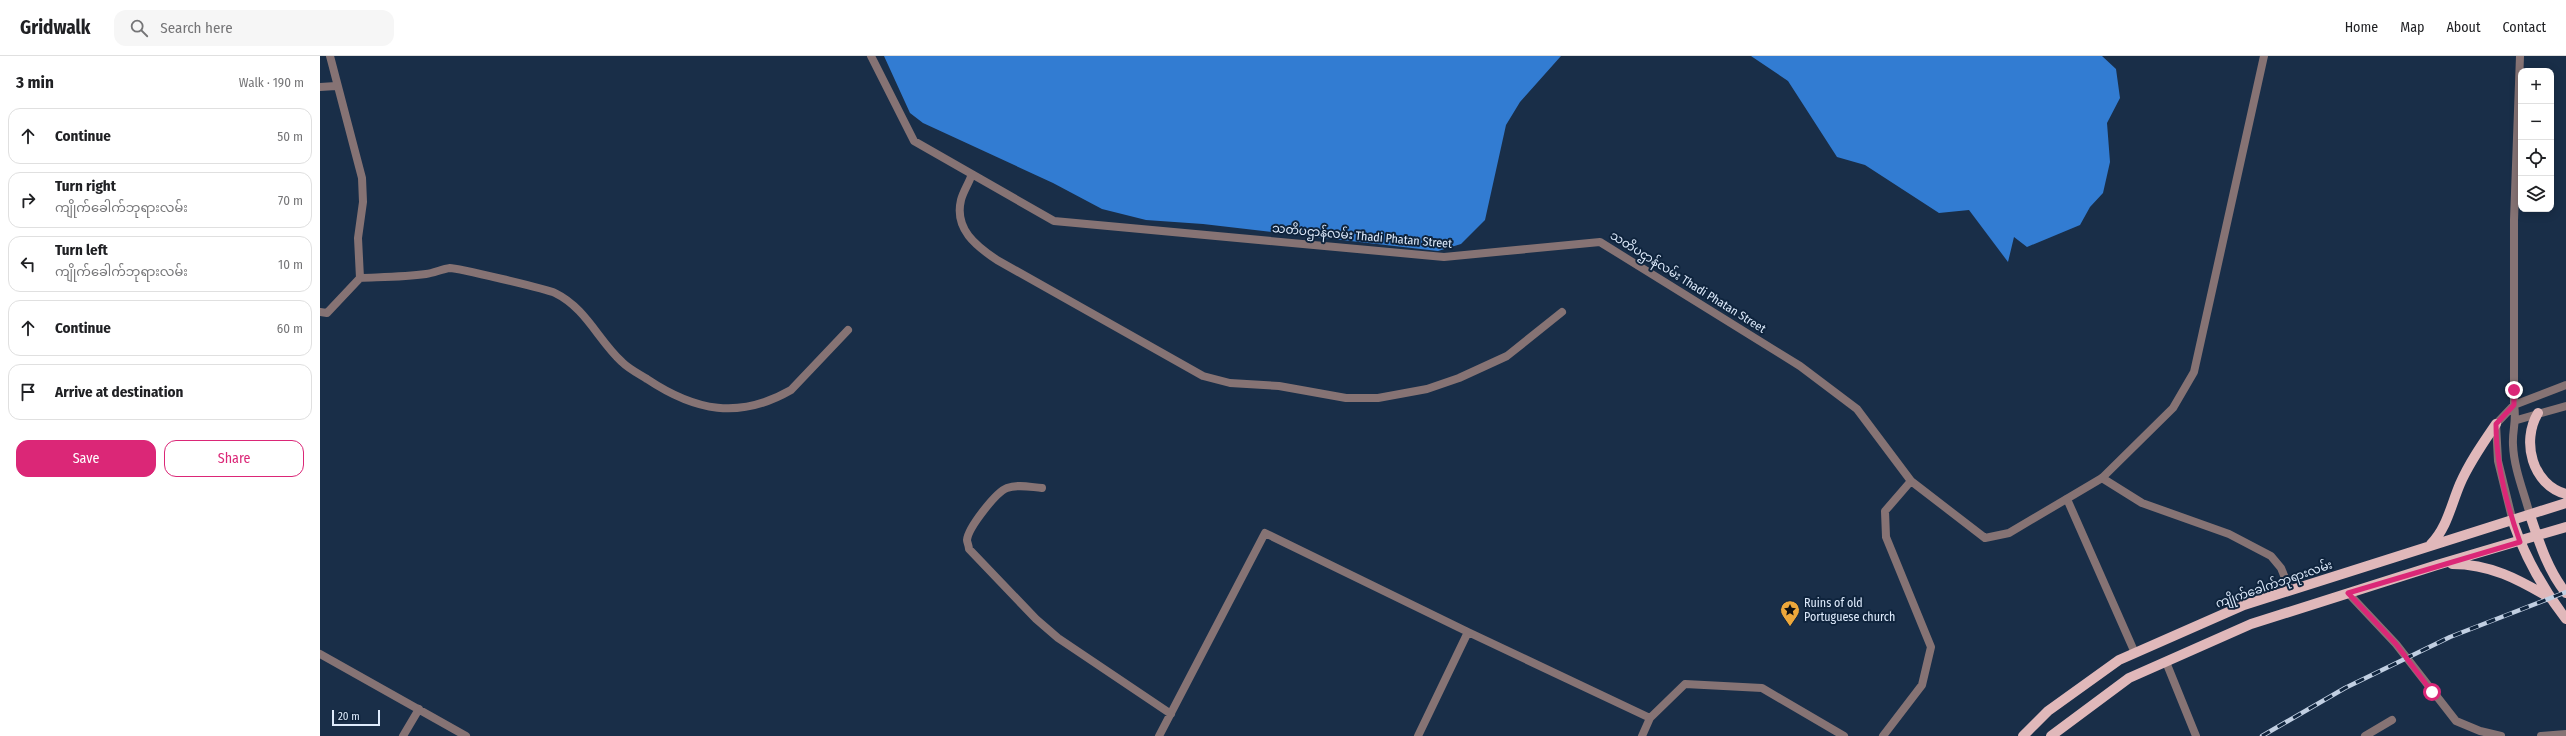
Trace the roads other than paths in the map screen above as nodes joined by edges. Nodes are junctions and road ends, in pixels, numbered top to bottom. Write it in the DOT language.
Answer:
graph roads {
  1 [pos="330,56"];
  2 [pos="871,56"];
  3 [pos="2264,56"];
  4 [pos="2520,56"];
  5 [pos="336,86"];
  6 [pos="320,87"];
  7 [pos="972,174"];
  8 [pos="360,278"];
  9 [pos="320,312"];
  10 [pos="1562,312"];
  11 [pos="848,330"];
  12 [pos="2566,385"];
  13 [pos="2514,405"];
  14 [pos="2566,406"];
  15 [pos="2538,413"];
  16 [pos="2517,420"];
  17 [pos="2496,424"];
  18 [pos="2102,478"];
  19 [pos="1912,481"];
  20 [pos="1042,488"];
  21 [pos="2566,494"];
  22 [pos="2067,499"];
  23 [pos="2566,503"];
  24 [pos="2530,515"];
  25 [pos="2513,522"];
  26 [pos="2566,527"];
  27 [pos="2537,536"];
  28 [pos="2520,542"];
  29 [pos="2430,546"];
  30 [pos="2440,564"];
  31 [pos="2290,590"];
  32 [pos="2348,593"];
  33 [pos="2566,593"];
  34 [pos="2550,598"];
  35 [pos="2566,619"];
  36 [pos="1468,632"];
  37 [pos="2135,653"];
  38 [pos="320,654"];
  39 [pos="2166,662"];
  40 [pos="419,709"];
  41 [pos="1171,714"];
  42 [pos="1650,718"];
  43 [pos="2392,720"];
  44 [pos="2480,734"];
  45 [pos="2566,734"];
  46 [pos="403,736"];
  47 [pos="466,736"];
  48 [pos="1159,736"];
  49 [pos="1418,736"];
  50 [pos="1642,736"];
  51 [pos="1844,736"];
  52 [pos="1883,736"];
  53 [pos="2023,736"];
  54 [pos="2052,736"];
  55 [pos="2196,736"];
  56 [pos="2365,736"];
  57 [pos="2502,736"];
  58 [pos="2541,736"];
  1 -- 5 [label="street"];
  2 -- 7 [label="street, သတိပဌာန်လမ်း Thadi Phatan Street"];
  3 -- 18 [label="street, သတိပဌာန်လမ်း Thadi Phatan Street"];
  4 -- 13 [label="street"];
  5 -- 6 [label="street"];
  5 -- 8 [label="street"];
  7 -- 10 [label="street"];
  7 -- 19 [label="street, သတိပဌာန်လမ်း Thadi Phatan Street"];
  8 -- 9 [label="street"];
  8 -- 11 [label="street"];
  12 -- 13 [label="street"];
  13 -- 16 [label="street"];
  13 -- 17 [label="street"];
  14 -- 15 [label="street"];
  15 -- 16 [label="street"];
  15 -- 21 [label="main road"];
  16 -- 24 [label="street"];
  17 -- 25 [label="street"];
  17 -- 29 [label="main road"];
  18 -- 22 [label="street, သတိပဌာန်လမ်း Thadi Phatan Street"];
  18 -- 31 [label="street"];
  19 -- 22 [label="street, သတိပဌာန်လမ်း Thadi Phatan Street"];
  19 -- 52 [label="street"];
  20 -- 41 [label="street"];
  22 -- 37 [label="street"];
  23 -- 24 [label="main road, ကျိုက်ခေါက်ဘုရားလမ်း"];
  24 -- 25 [label="main road, ကျိုက်ခေါက်ဘုရားလမ်း"];
  24 -- 27 [label="main road"];
  25 -- 28 [label="main road"];
  25 -- 29 [label="main road, ကျိုက်ခေါက်ဘုရားလမ်း"];
  26 -- 27 [label="main road"];
  27 -- 28 [label="main road"];
  27 -- 33 [label="main road"];
  28 -- 30 [label="main road"];
  28 -- 34 [label="main road"];
  29 -- 31 [label="main road, ကျိုက်ခေါက်ဘုရားလမ်း"];
  30 -- 32 [label="main road"];
  30 -- 34 [label="main road"];
  31 -- 37 [label="main road, ကျိုက်ခေါက်ဘုရားလမ်း"];
  32 -- 39 [label="main road"];
  32 -- 44 [label="street"];
  34 -- 35 [label="main road"];
  36 -- 41 [label="street"];
  36 -- 42 [label="street"];
  36 -- 49 [label="street"];
  37 -- 53 [label="main road, ကျိုက်ခေါက်ဘုရားလမ်း"];
  38 -- 40 [label="street"];
  39 -- 54 [label="main road"];
  39 -- 55 [label="street"];
  40 -- 46 [label="street"];
  40 -- 47 [label="street"];
  41 -- 48 [label="street"];
  42 -- 50 [label="street"];
  42 -- 51 [label="street"];
  43 -- 56 [label="street"];
  44 -- 57 [label="street"];
  45 -- 58 [label="street"];
}
